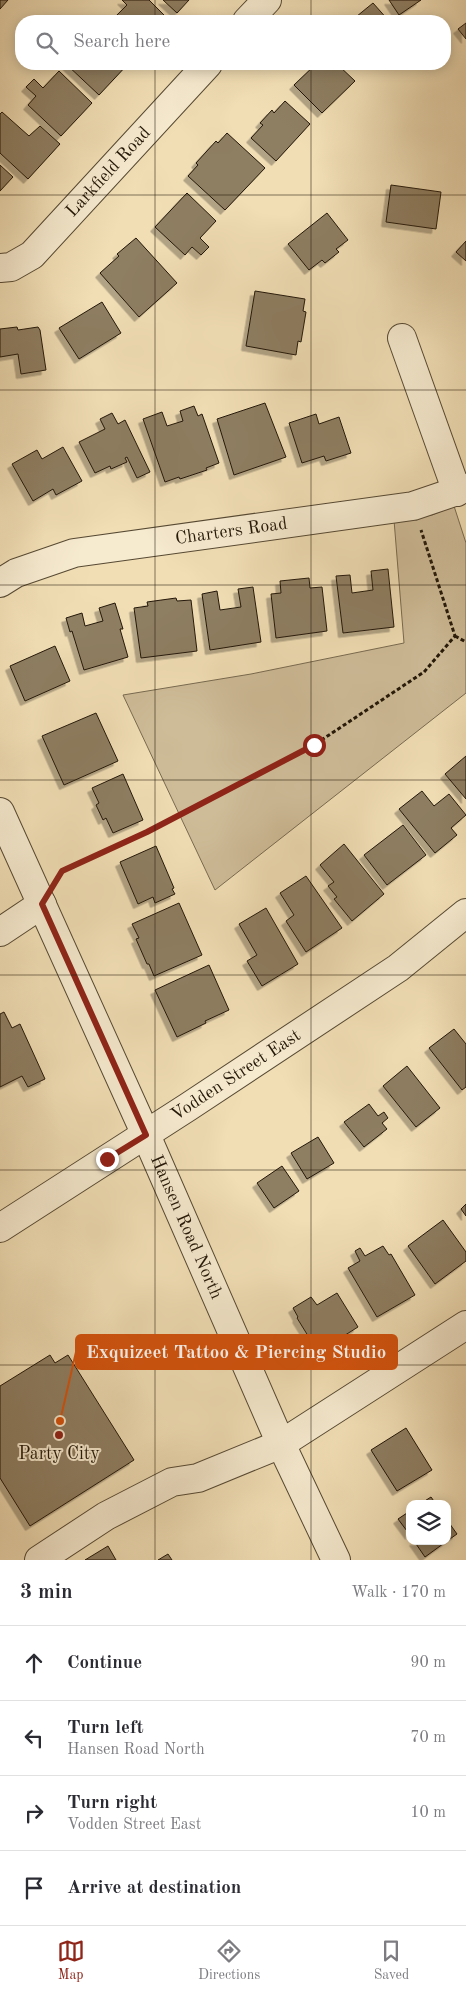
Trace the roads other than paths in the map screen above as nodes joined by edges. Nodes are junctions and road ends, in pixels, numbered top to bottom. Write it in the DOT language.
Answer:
graph roads {
  1 [pos="267,0"];
  2 [pos="253,15"];
  3 [pos="202,70"];
  4 [pos="0,268"];
  5 [pos="402,338"];
  6 [pos="462,490"];
  7 [pos="0,583"];
  8 [pos="0,812"];
  9 [pos="42,904"];
  10 [pos="466,913"];
  11 [pos="0,932"];
  12 [pos="146,1135"];
  13 [pos="0,1228"];
  14 [pos="466,1325"];
  15 [pos="281,1444"];
  16 [pos="39,1560"];
  17 [pos="336,1560"];
  1 -- 2 [label="street"];
  3 -- 4 [label="street, Larkfield Road"];
  5 -- 6 [label="street"];
  6 -- 7 [label="street, Charters Road"];
  8 -- 9 [label="street, Hansen Road North"];
  9 -- 11 [label="street"];
  9 -- 12 [label="street, Hansen Road North"];
  10 -- 12 [label="street, Vodden Street East"];
  12 -- 13 [label="street, Vodden Street East"];
  12 -- 15 [label="street, Hansen Road North"];
  14 -- 15 [label="street"];
  15 -- 16 [label="street"];
  15 -- 17 [label="street, Hansen Road North"];
}
